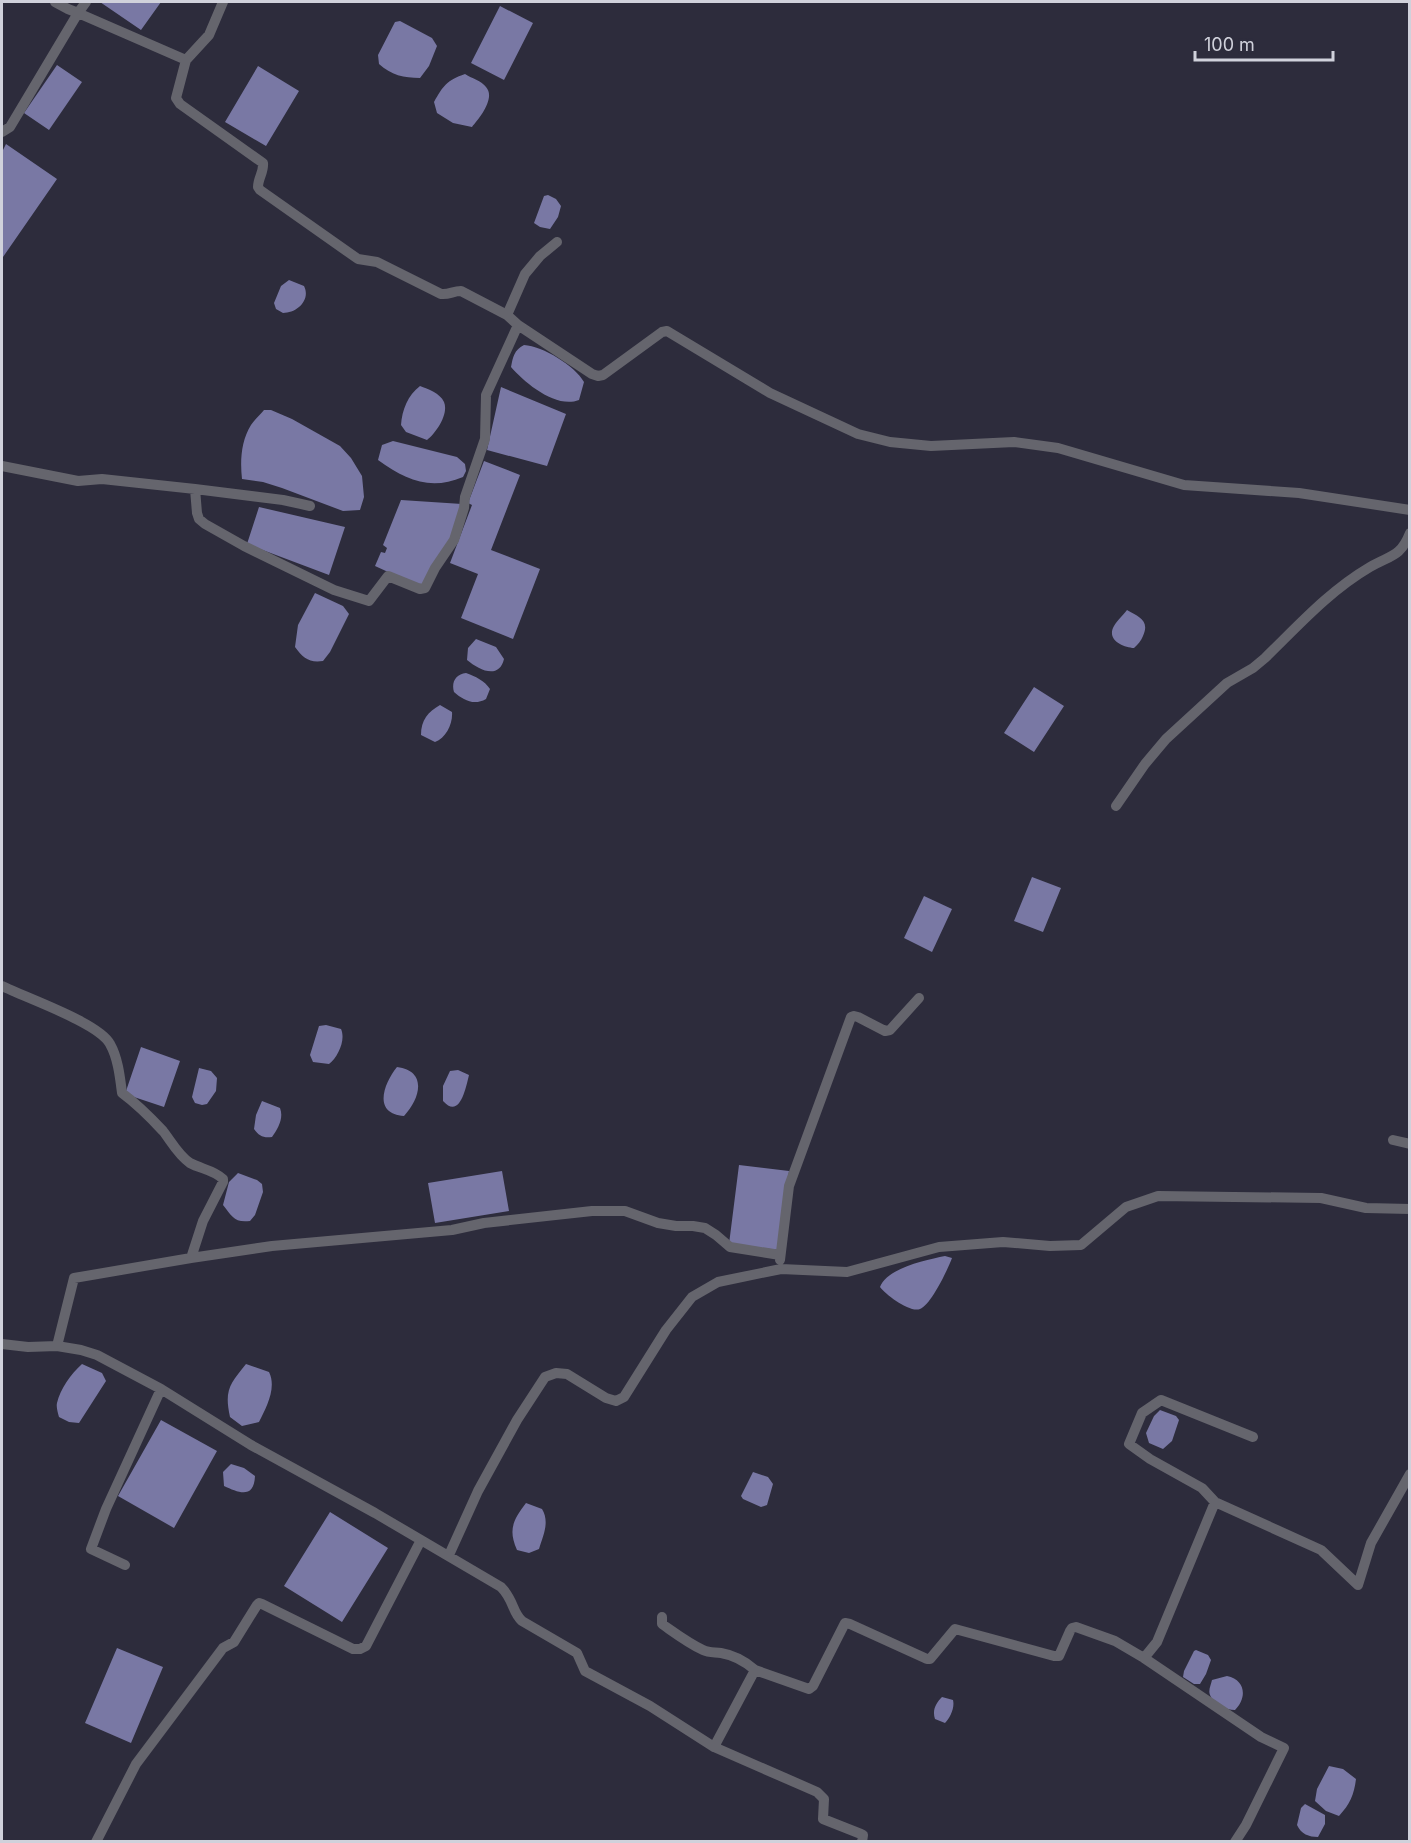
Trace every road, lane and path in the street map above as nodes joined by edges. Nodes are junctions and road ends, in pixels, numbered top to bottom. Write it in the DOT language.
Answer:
graph roads {
  1 [pos="55,2"];
  2 [pos="86,2"];
  3 [pos="223,2"];
  4 [pos="78,13"];
  5 [pos="186,60"];
  6 [pos="2,132"];
  7 [pos="556,242"];
  8 [pos="507,315"];
  9 [pos="518,326"];
  10 [pos="2,466"];
  11 [pos="195,489"];
  12 [pos="310,506"];
  13 [pos="1410,510"];
  14 [pos="1410,533"];
  15 [pos="1116,806"];
  16 [pos="2,986"];
  17 [pos="919,998"];
  18 [pos="1393,1140"];
  19 [pos="1410,1144"];
  20 [pos="1410,1209"];
  21 [pos="780,1255"];
  22 [pos="191,1258"];
  23 [pos="781,1269"];
  24 [pos="2,1344"];
  25 [pos="57,1346"];
  26 [pos="161,1389"];
  27 [pos="1253,1437"];
  28 [pos="1410,1474"];
  29 [pos="1215,1502"];
  30 [pos="421,1540"];
  31 [pos="449,1555"];
  32 [pos="125,1565"];
  33 [pos="662,1617"];
  34 [pos="1144,1658"];
  35 [pos="755,1670"];
  36 [pos="714,1747"];
  37 [pos="96,1842"];
  38 [pos="862,1842"];
  39 [pos="1235,1842"];
  1 -- 4 [label="street"];
  2 -- 4 [label="street"];
  3 -- 5 [label="street"];
  4 -- 5 [label="street"];
  4 -- 6 [label="street"];
  5 -- 8 [label="street"];
  7 -- 8 [label="street"];
  8 -- 9 [label="street"];
  9 -- 11 [label="street"];
  9 -- 13 [label="street"];
  10 -- 11 [label="street"];
  11 -- 12 [label="street"];
  14 -- 15 [label="street"];
  16 -- 22 [label="street"];
  17 -- 21 [label="street"];
  18 -- 19 [label="street"];
  20 -- 23 [label="street"];
  21 -- 22 [label="street"];
  21 -- 23 [label="street"];
  22 -- 25 [label="street"];
  23 -- 31 [label="street"];
  24 -- 25 [label="street"];
  25 -- 26 [label="street"];
  26 -- 30 [label="street"];
  26 -- 32 [label="street"];
  27 -- 29 [label="street"];
  28 -- 29 [label="street"];
  29 -- 34 [label="street"];
  30 -- 31 [label="street"];
  30 -- 37 [label="street"];
  31 -- 36 [label="street"];
  33 -- 35 [label="street"];
  34 -- 35 [label="street"];
  34 -- 39 [label="street"];
  35 -- 36 [label="street"];
  36 -- 38 [label="street"];
}
